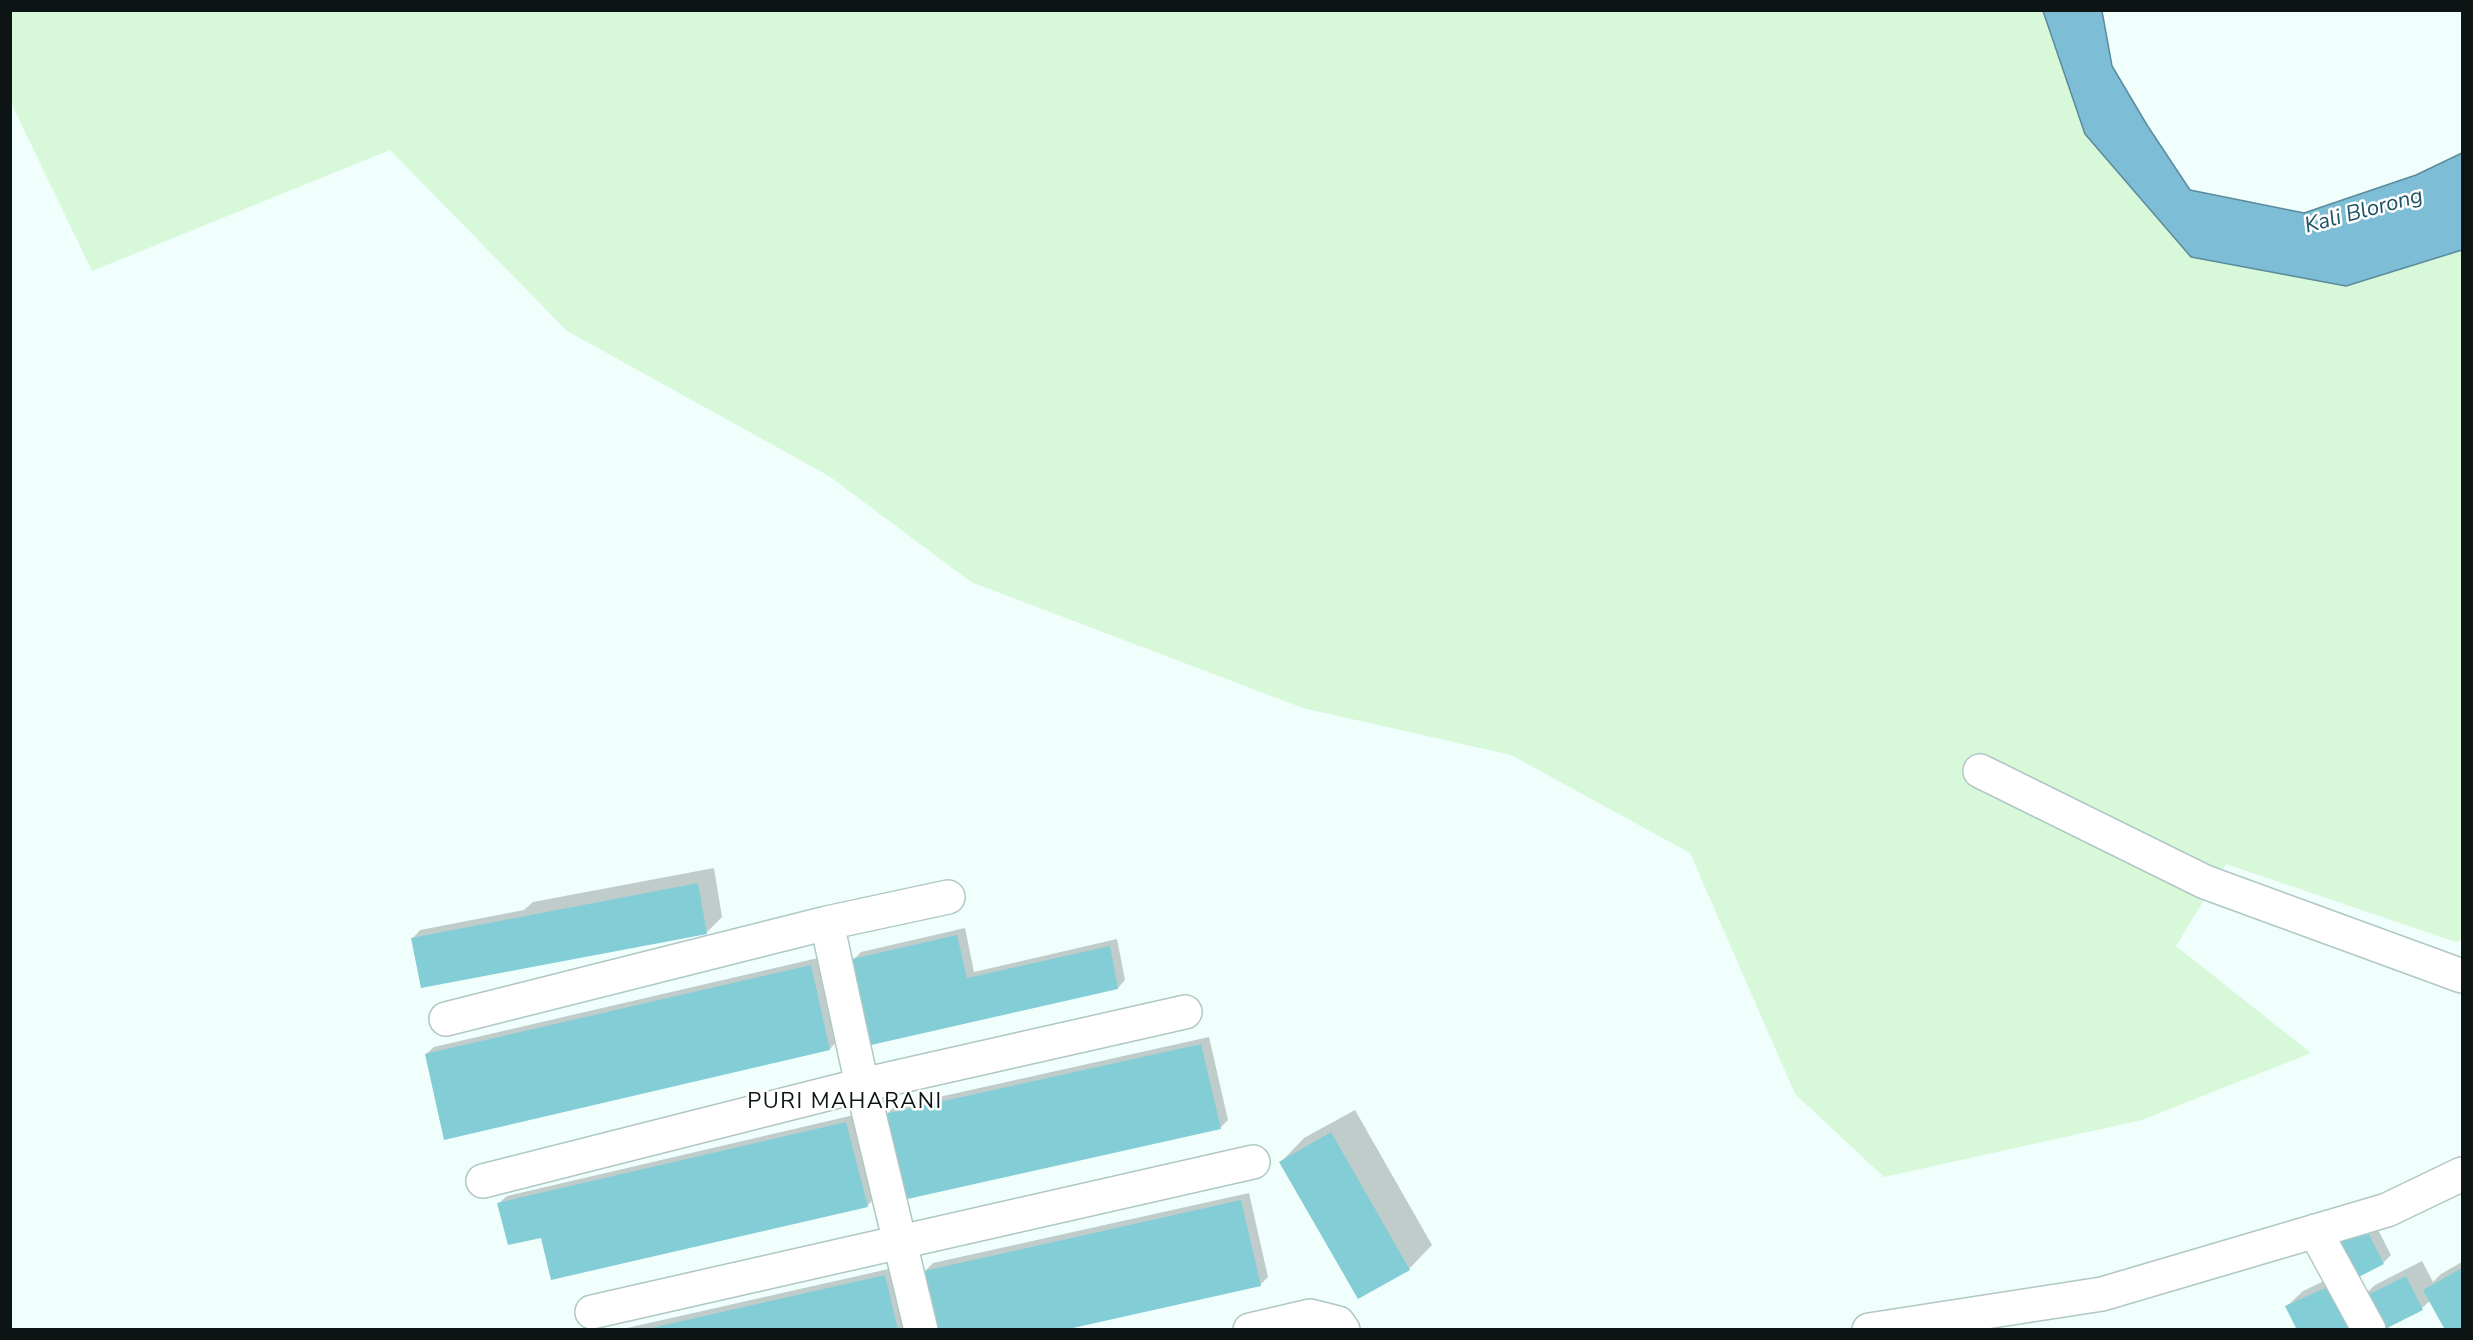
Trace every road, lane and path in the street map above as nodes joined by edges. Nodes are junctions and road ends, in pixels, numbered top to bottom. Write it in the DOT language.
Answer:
graph roads {
  1 [pos="1980,771"];
  2 [pos="948,897"];
  3 [pos="827,923"];
  4 [pos="2463,976"];
  5 [pos="1185,1012"];
  6 [pos="446,1019"];
  7 [pos="862,1085"];
  8 [pos="1252,1162"];
  9 [pos="2463,1174"];
  10 [pos="483,1181"];
  11 [pos="2315,1232"];
  12 [pos="901,1244"];
  13 [pos="592,1312"];
  14 [pos="921,1329"];
  15 [pos="1250,1329"];
  16 [pos="1343,1329"];
  17 [pos="1869,1329"];
  18 [pos="2369,1329"];
  1 -- 4 [label="street"];
  2 -- 3 [label="street"];
  3 -- 6 [label="street"];
  3 -- 7 [label="street"];
  5 -- 7 [label="street"];
  7 -- 10 [label="street"];
  7 -- 12 [label="street"];
  8 -- 12 [label="street"];
  9 -- 11 [label="street"];
  11 -- 17 [label="street"];
  11 -- 18 [label="street"];
  12 -- 13 [label="street"];
  12 -- 14 [label="street"];
  15 -- 16 [label="street"];
}
